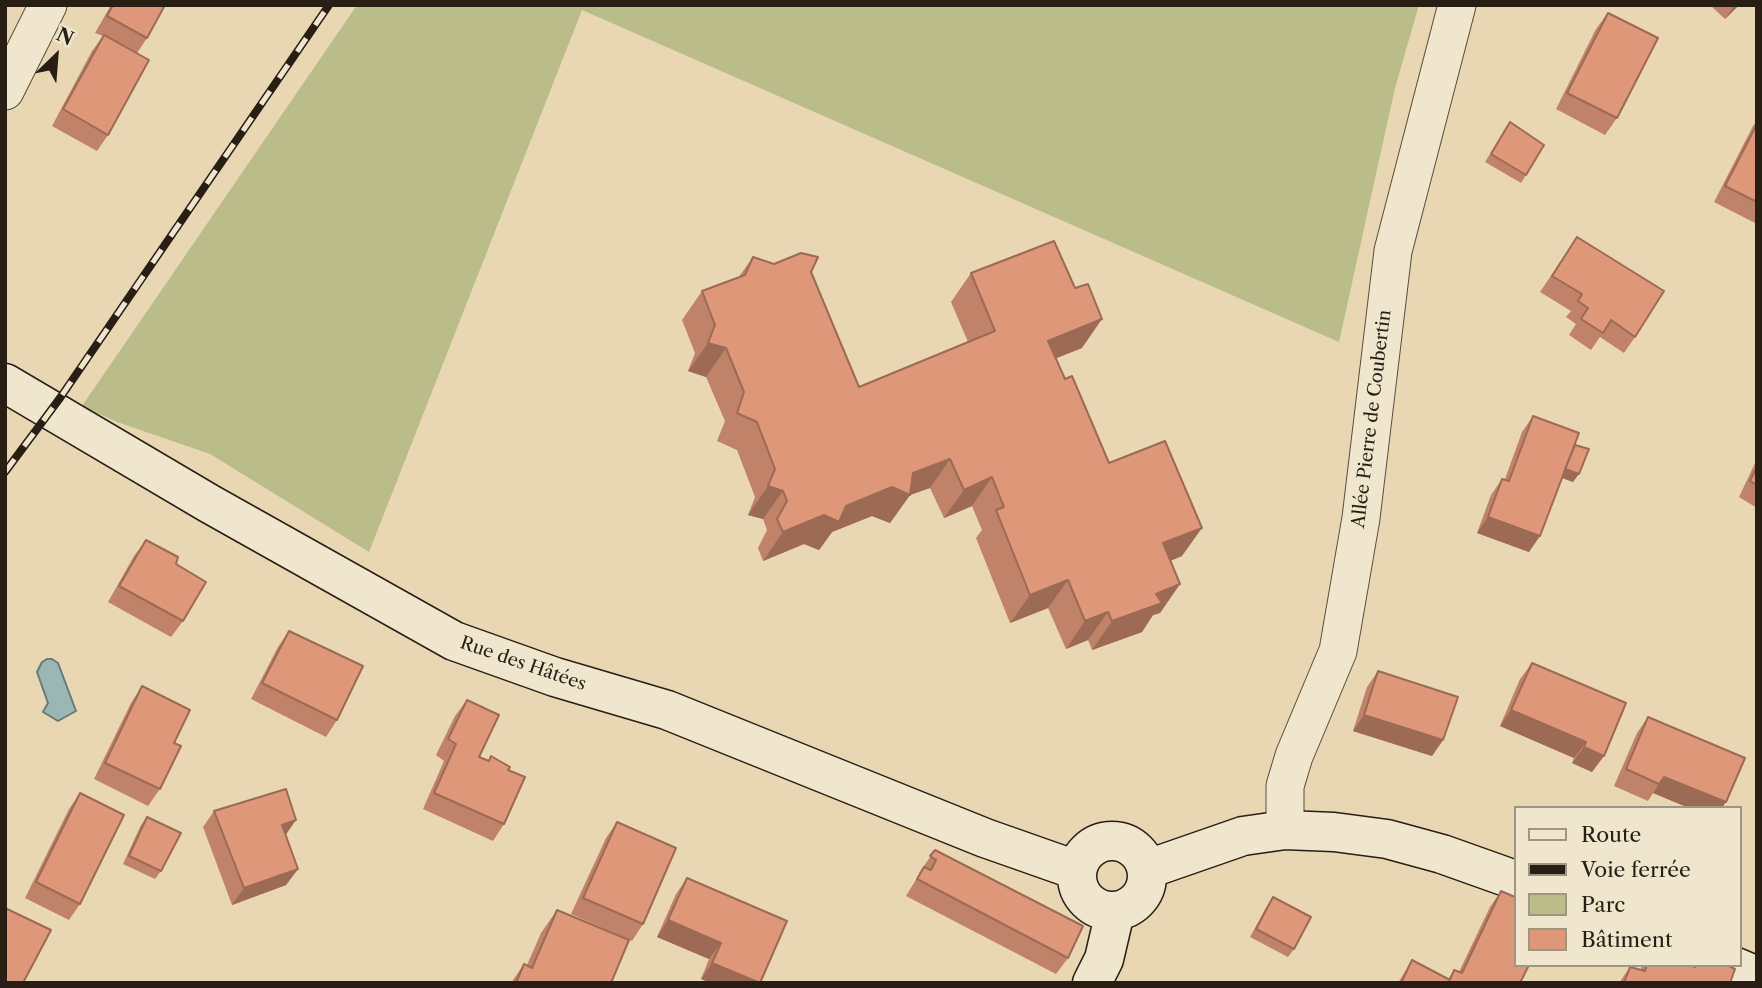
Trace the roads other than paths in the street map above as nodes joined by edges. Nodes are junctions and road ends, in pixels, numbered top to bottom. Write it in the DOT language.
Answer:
graph roads {
  1 [pos="48,5"];
  2 [pos="1457,5"];
  3 [pos="5,91"];
  4 [pos="5,383"];
  5 [pos="1285,830"];
  6 [pos="1147,869"];
  7 [pos="1076,870"];
  8 [pos="1514,880"];
  9 [pos="1115,912"];
  10 [pos="1736,967"];
  11 [pos="1757,976"];
  12 [pos="1092,983"];
  1 -- 3 [label="street"];
  2 -- 5 [label="street, Allée Pierre de Coubertin"];
  4 -- 7 [label="street, Rue des Hâtées"];
  5 -- 6 [label="street"];
  5 -- 8 [label="street"];
  6 -- 7 [label="street"];
  6 -- 9 [label="street"];
  7 -- 9 [label="street"];
  9 -- 12 [label="street"];
  10 -- 11 [label="street"];
}
